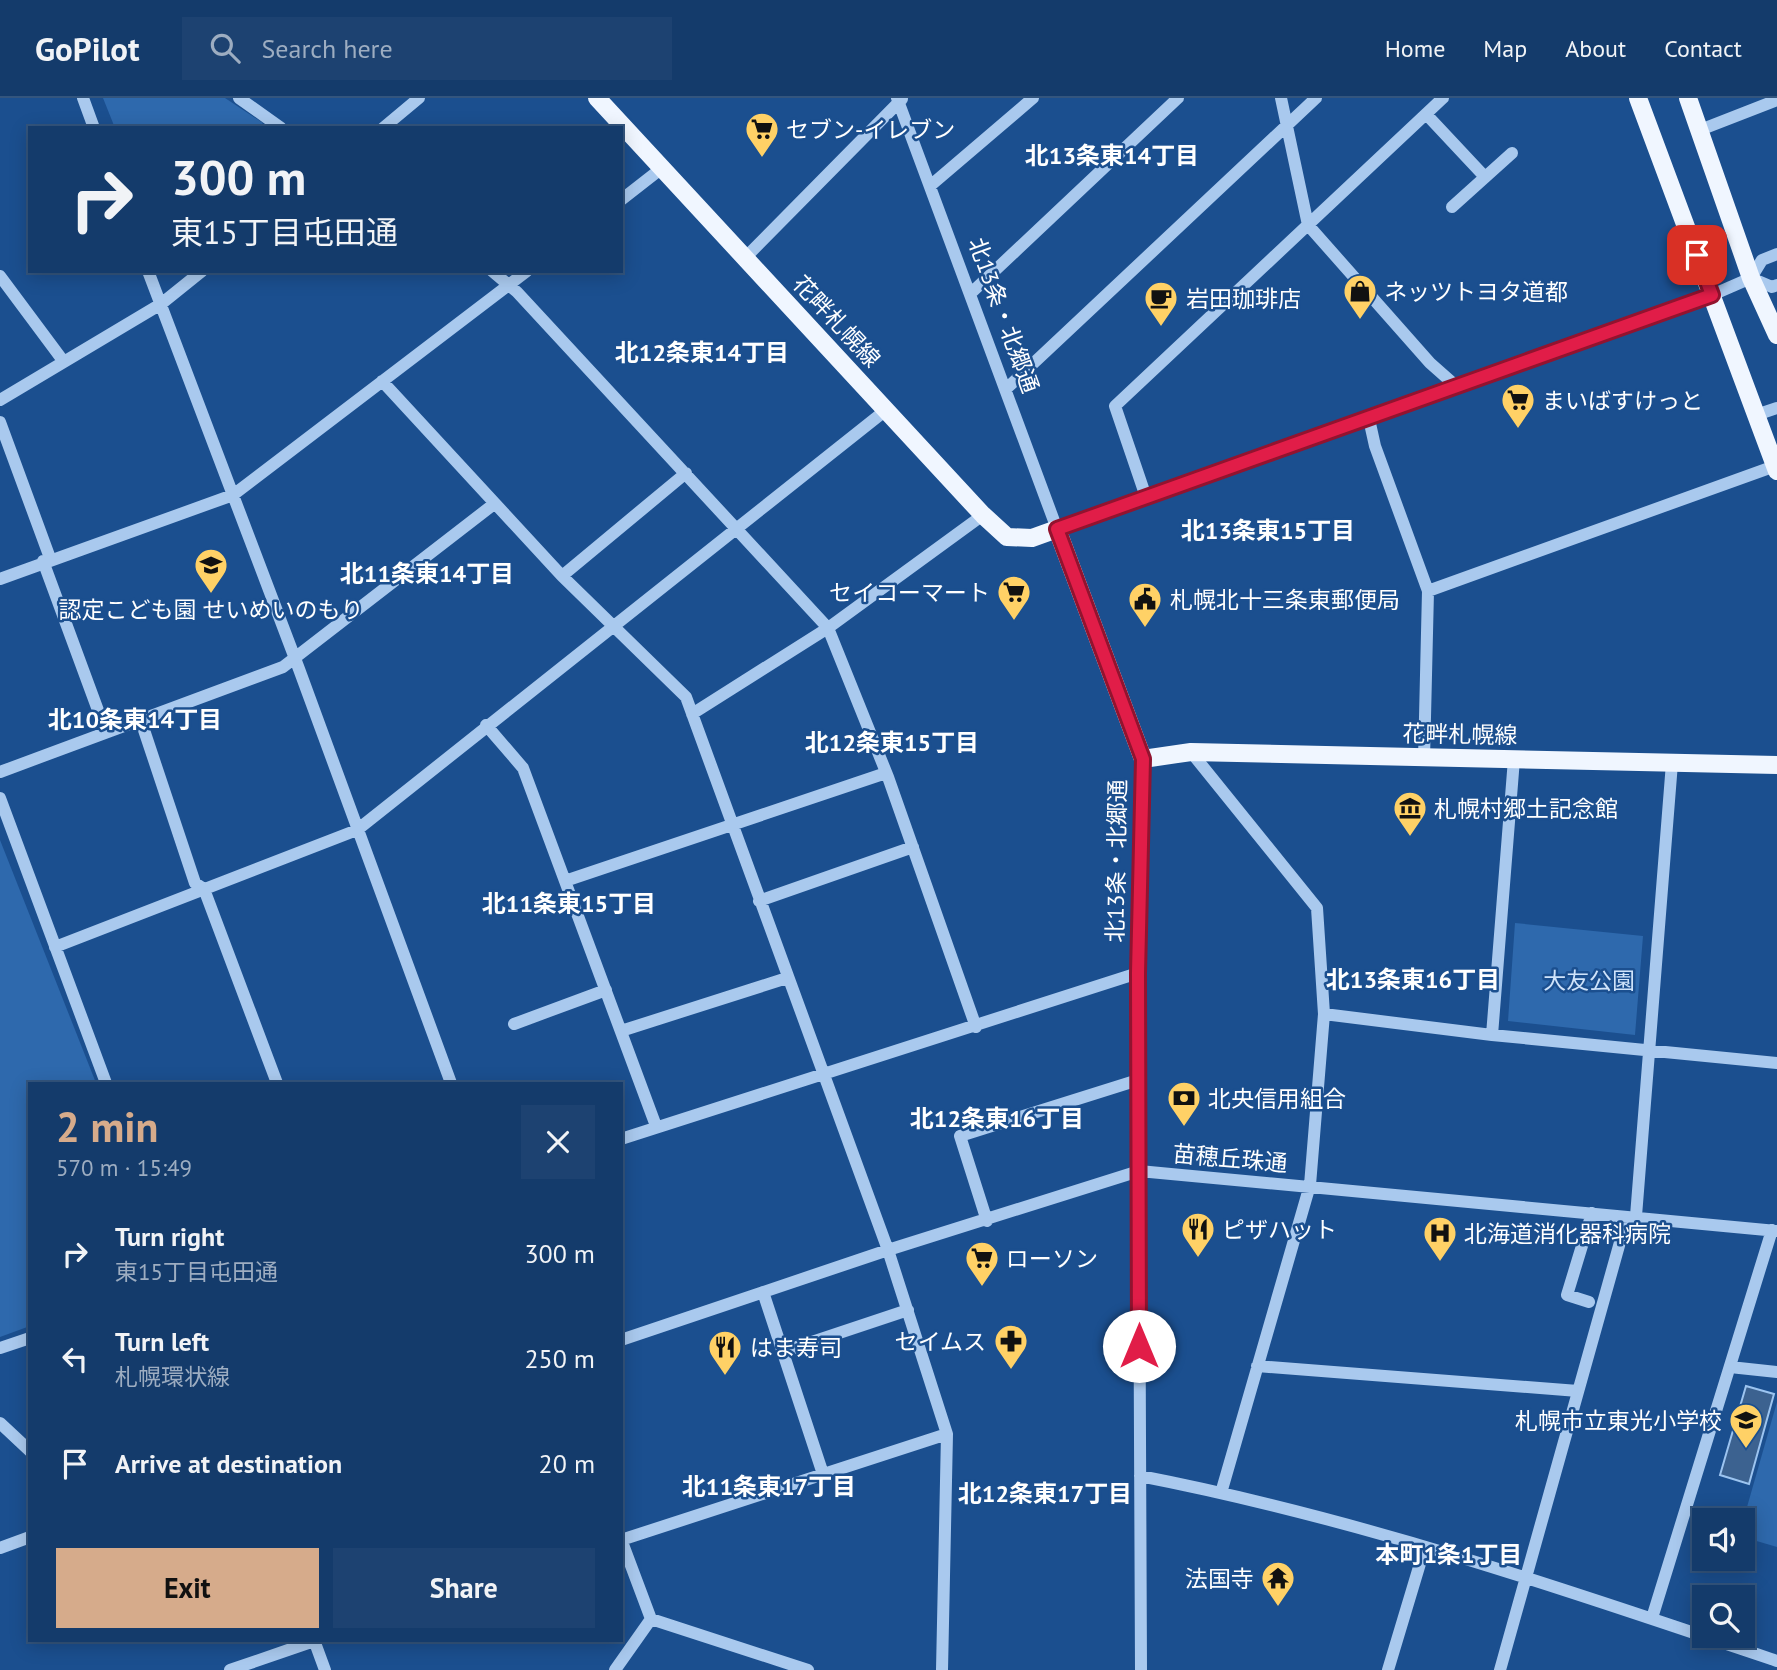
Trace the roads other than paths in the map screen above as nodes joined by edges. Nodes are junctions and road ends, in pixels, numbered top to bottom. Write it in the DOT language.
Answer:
graph roads {
  1 [pos="83,98"];
  2 [pos="239,98"];
  3 [pos="419,98"];
  4 [pos="597,98"];
  5 [pos="1033,98"];
  6 [pos="1178,98"];
  7 [pos="1281,98"];
  8 [pos="1316,98"];
  9 [pos="1443,98"];
  10 [pos="1638,98"];
  11 [pos="1688,98"];
  12 [pos="900,100"];
  13 [pos="1777,100"];
  14 [pos="1758,102"];
  15 [pos="1426,114"];
  16 [pos="1289,123"];
  17 [pos="93,126"];
  18 [pos="278,126"];
  19 [pos="385,126"];
  20 [pos="1700,130"];
  21 [pos="1512,153"];
  22 [pos="662,168"];
  23 [pos="1485,177"];
  24 [pos="930,186"];
  25 [pos="623,198"];
  26 [pos="1452,206"];
  27 [pos="1308,225"];
  28 [pos="1777,254"];
  29 [pos="746,258"];
  30 [pos="149,273"];
  31 [pos="200,273"];
  32 [pos="495,273"];
  33 [pos="524,273"];
  34 [pos="0,276"];
  35 [pos="1751,278"];
  36 [pos="509,284"];
  37 [pos="1777,285"];
  38 [pos="970,294"];
  39 [pos="1712,295"];
  40 [pos="161,304"];
  41 [pos="1777,335"];
  42 [pos="64,362"];
  43 [pos="382,381"];
  44 [pos="1456,386"];
  45 [pos="1006,389"];
  46 [pos="0,400"];
  47 [pos="1777,408"];
  48 [pos="886,410"];
  49 [pos="1756,415"];
  50 [pos="1369,419"];
  51 [pos="0,422"];
  52 [pos="1776,468"];
  53 [pos="686,473"];
  54 [pos="233,495"];
  55 [pos="1146,497"];
  56 [pos="494,504"];
  57 [pos="984,515"];
  58 [pos="737,528"];
  59 [pos="1057,529"];
  60 [pos="47,560"];
  61 [pos="562,576"];
  62 [pos="0,579"];
  63 [pos="1428,591"];
  64 [pos="613,628"];
  65 [pos="828,628"];
  66 [pos="295,658"];
  67 [pos="692,714"];
  68 [pos="140,718"];
  69 [pos="486,725"];
  70 [pos="106,732"];
  71 [pos="1191,752"];
  72 [pos="1143,759"];
  73 [pos="1424,759"];
  74 [pos="1514,759"];
  75 [pos="1672,763"];
  76 [pos="1777,765"];
  77 [pos="0,772"];
  78 [pos="886,773"];
  79 [pos="0,797"];
  80 [pos="732,826"];
  81 [pos="357,830"];
  82 [pos="913,847"];
  83 [pos="565,881"];
  84 [pos="204,889"];
  85 [pos="759,901"];
  86 [pos="55,947"];
  87 [pos="1138,973"];
  88 [pos="787,978"];
  89 [pos="606,990"];
  90 [pos="1324,1014"];
  91 [pos="514,1024"];
  92 [pos="976,1027"];
  93 [pos="621,1031"];
  94 [pos="1492,1035"];
  95 [pos="1649,1051"];
  96 [pos="1777,1063"];
  97 [pos="822,1075"];
  98 [pos="1138,1080"];
  99 [pos="106,1082"];
  100 [pos="277,1082"];
  101 [pos="451,1082"];
  102 [pos="656,1126"];
  103 [pos="623,1138"];
  104 [pos="1139,1171"];
  105 [pos="1310,1185"];
  106 [pos="1592,1213"];
  107 [pos="1636,1216"];
  108 [pos="986,1221"];
  109 [pos="1774,1230"];
  110 [pos="888,1250"];
  111 [pos="763,1292"];
  112 [pos="1589,1302"];
  113 [pos="908,1310"];
  114 [pos="28,1339"];
  115 [pos="623,1339"];
  116 [pos="0,1348"];
  117 [pos="782,1352"];
  118 [pos="1257,1366"];
  119 [pos="1730,1367"];
  120 [pos="1777,1372"];
  121 [pos="1578,1391"];
  122 [pos="0,1423"];
  123 [pos="947,1434"];
  124 [pos="28,1449"];
  125 [pos="823,1474"];
  126 [pos="1140,1476"];
  127 [pos="1221,1493"];
  128 [pos="28,1538"];
  129 [pos="623,1538"];
  130 [pos="623,1544"];
  131 [pos="1425,1547"];
  132 [pos="0,1548"];
  133 [pos="1528,1578"];
  134 [pos="1652,1618"];
  135 [pos="652,1619"];
  136 [pos="309,1642"];
  137 [pos="316,1642"];
  138 [pos="1777,1661"];
  139 [pos="791,1667"];
  140 [pos="230,1670"];
  141 [pos="325,1670"];
  142 [pos="615,1670"];
  143 [pos="808,1670"];
  144 [pos="942,1670"];
  145 [pos="1141,1670"];
  146 [pos="1388,1670"];
  147 [pos="1500,1670"];
  1 -- 17 [label="street"];
  2 -- 18 [label="street"];
  3 -- 19 [label="street"];
  4 -- 22 [label="main road, 花畔札幌線"];
  5 -- 24 [label="street"];
  6 -- 38 [label="street"];
  7 -- 16 [label="street"];
  8 -- 16 [label="street"];
  9 -- 15 [label="street"];
  10 -- 39 [label="main road"];
  11 -- 20 [label="main road"];
  12 -- 24 [label="street, 北13条・北郷通"];
  12 -- 29 [label="street"];
  13 -- 14 [label="street"];
  14 -- 20 [label="street"];
  15 -- 23 [label="street"];
  15 -- 27 [label="street"];
  16 -- 27 [label="street"];
  16 -- 45 [label="street"];
  20 -- 35 [label="main road"];
  21 -- 23 [label="street"];
  22 -- 25 [label="street"];
  22 -- 29 [label="main road, 花畔札幌線"];
  23 -- 26 [label="street"];
  24 -- 38 [label="street, 北13条・北郷通"];
  27 -- 44 [label="street"];
  27 -- 55 [label="street"];
  28 -- 35 [label="street"];
  29 -- 48 [label="main road, 花畔札幌線"];
  30 -- 40 [label="street"];
  31 -- 40 [label="street"];
  32 -- 36 [label="street"];
  33 -- 36 [label="street"];
  34 -- 42 [label="street"];
  35 -- 37 [label="street"];
  35 -- 39 [label="street"];
  35 -- 41 [label="main road"];
  36 -- 43 [label="street"];
  36 -- 53 [label="street"];
  38 -- 45 [label="street, 北13条・北郷通"];
  39 -- 44 [label="street"];
  39 -- 49 [label="main road"];
  40 -- 42 [label="street"];
  40 -- 54 [label="street"];
  42 -- 46 [label="street"];
  43 -- 54 [label="street"];
  43 -- 56 [label="street"];
  44 -- 50 [label="street"];
  45 -- 59 [label="street, 北13条・北郷通"];
  47 -- 49 [label="street"];
  48 -- 57 [label="main road, 花畔札幌線"];
  48 -- 58 [label="street"];
  49 -- 52 [label="main road"];
  50 -- 55 [label="street"];
  50 -- 63 [label="street"];
  51 -- 60 [label="street"];
  52 -- 63 [label="street"];
  53 -- 58 [label="street"];
  53 -- 61 [label="street"];
  54 -- 60 [label="street"];
  54 -- 66 [label="street"];
  55 -- 59 [label="street"];
  56 -- 61 [label="street"];
  56 -- 66 [label="street"];
  57 -- 59 [label="main road, 花畔札幌線"];
  57 -- 65 [label="street"];
  58 -- 64 [label="street"];
  58 -- 65 [label="street"];
  59 -- 72 [label="main road, 北13条・北郷通"];
  60 -- 62 [label="street"];
  60 -- 70 [label="street"];
  61 -- 64 [label="street"];
  63 -- 73 [label="street"];
  64 -- 67 [label="street"];
  64 -- 69 [label="street"];
  65 -- 67 [label="street"];
  65 -- 78 [label="street"];
  66 -- 68 [label="street"];
  66 -- 81 [label="street"];
  67 -- 80 [label="street"];
  68 -- 70 [label="street"];
  68 -- 84 [label="street"];
  69 -- 81 [label="street"];
  69 -- 83 [label="street"];
  70 -- 77 [label="street"];
  71 -- 72 [label="main road, 花畔札幌線"];
  71 -- 73 [label="main road, 花畔札幌線"];
  71 -- 90 [label="street"];
  72 -- 87 [label="street, 北13条・北郷通"];
  73 -- 74 [label="main road, 花畔札幌線"];
  74 -- 75 [label="main road, 花畔札幌線"];
  74 -- 94 [label="street"];
  75 -- 76 [label="main road, 花畔札幌線"];
  75 -- 95 [label="street"];
  78 -- 80 [label="street"];
  78 -- 82 [label="street"];
  79 -- 86 [label="street"];
  80 -- 83 [label="street"];
  80 -- 85 [label="street"];
  81 -- 84 [label="street"];
  81 -- 101 [label="street"];
  82 -- 85 [label="street"];
  82 -- 92 [label="street"];
  83 -- 89 [label="street"];
  84 -- 86 [label="street"];
  84 -- 100 [label="street"];
  85 -- 88 [label="street"];
  86 -- 99 [label="street"];
  87 -- 92 [label="street"];
  87 -- 98 [label="street, 北13条・北郷通"];
  88 -- 93 [label="street"];
  88 -- 97 [label="street"];
  89 -- 91 [label="street"];
  89 -- 93 [label="street"];
  90 -- 94 [label="street"];
  90 -- 105 [label="street"];
  92 -- 97 [label="street"];
  93 -- 102 [label="street"];
  94 -- 95 [label="street"];
  95 -- 96 [label="street"];
  95 -- 107 [label="street"];
  97 -- 102 [label="street"];
  97 -- 110 [label="street"];
  98 -- 104 [label="street, 北13条・北郷通"];
  98 -- 108 [label="street"];
  102 -- 103 [label="street"];
  104 -- 105 [label="street, 苗穂丘珠通"];
  104 -- 108 [label="street, 苗穂丘珠通"];
  104 -- 126 [label="street, 北13条・北郷通"];
  105 -- 106 [label="street, 苗穂丘珠通"];
  105 -- 118 [label="street"];
  106 -- 107 [label="street, 苗穂丘珠通"];
  106 -- 112 [label="street"];
  107 -- 109 [label="street, 苗穂丘珠通"];
  107 -- 121 [label="street"];
  108 -- 110 [label="street, 苗穂丘珠通"];
  109 -- 119 [label="street"];
  110 -- 111 [label="street, 苗穂丘珠通"];
  110 -- 113 [label="street"];
  111 -- 115 [label="street, 苗穂丘珠通"];
  111 -- 117 [label="street"];
  113 -- 117 [label="street"];
  113 -- 123 [label="street"];
  114 -- 116 [label="street"];
  117 -- 125 [label="street"];
  118 -- 121 [label="street"];
  118 -- 127 [label="street"];
  119 -- 120 [label="street"];
  119 -- 134 [label="street"];
  121 -- 133 [label="street"];
  122 -- 124 [label="street"];
  123 -- 125 [label="street"];
  123 -- 144 [label="street"];
  125 -- 129 [label="street"];
  126 -- 127 [label="street"];
  126 -- 145 [label="street, 北13条・北郷通"];
  127 -- 131 [label="street"];
  128 -- 132 [label="street"];
  130 -- 135 [label="street"];
  131 -- 133 [label="street"];
  131 -- 146 [label="street"];
  133 -- 134 [label="street"];
  133 -- 147 [label="street"];
  134 -- 138 [label="street"];
  135 -- 139 [label="street"];
  135 -- 142 [label="street"];
  136 -- 140 [label="street"];
  137 -- 141 [label="street"];
  139 -- 143 [label="street"];
}
